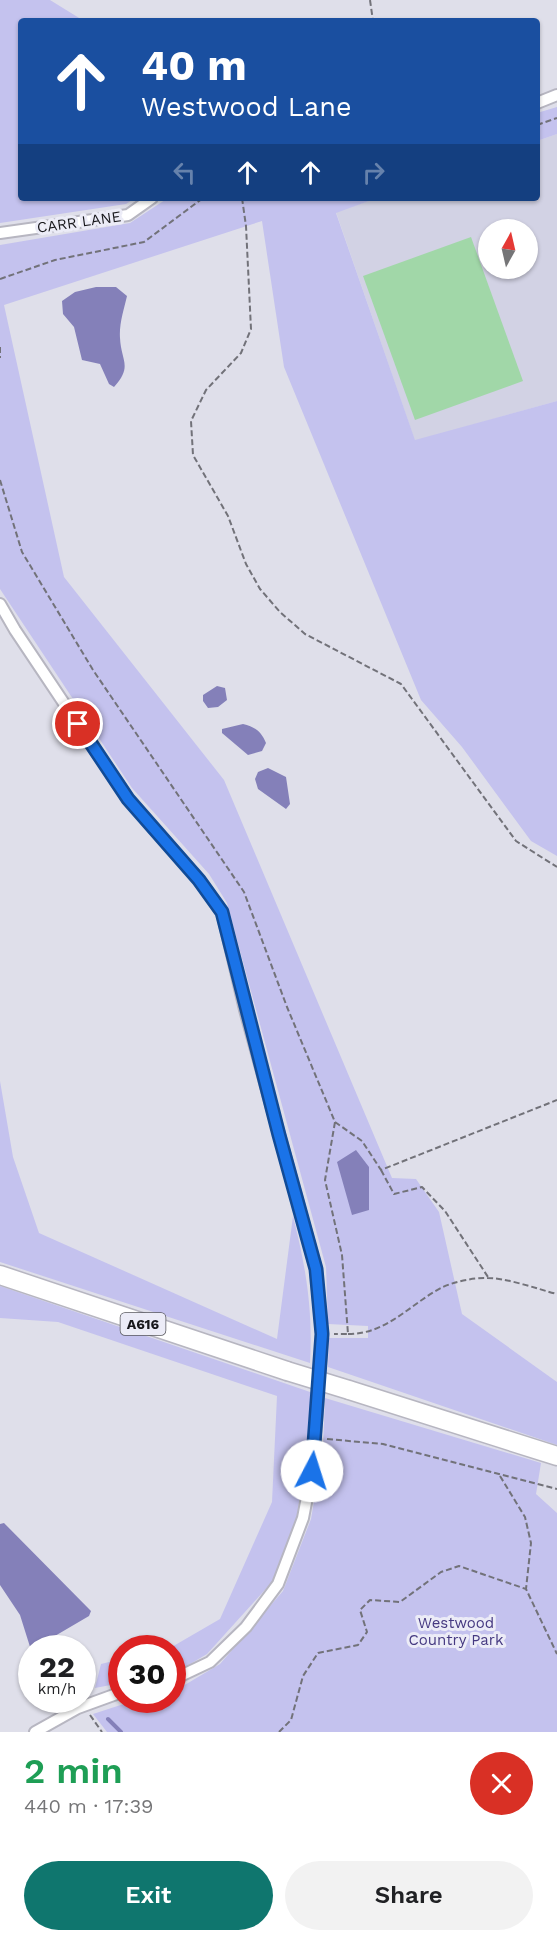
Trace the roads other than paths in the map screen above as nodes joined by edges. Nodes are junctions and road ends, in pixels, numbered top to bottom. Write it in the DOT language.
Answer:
graph roads {
  1 [pos="557,95"];
  2 [pos="540,102"];
  3 [pos="148,201"];
  4 [pos="0,233"];
  5 [pos="0,604"];
  6 [pos="0,1275"];
  7 [pos="557,1456"];
  8 [pos="186,1673"];
  9 [pos="108,1697"];
  10 [pos="35,1732"];
  1 -- 2 [label="street"];
  3 -- 4 [label="street, CARR LANE"];
  5 -- 8 [label="street"];
  6 -- 7 [label="highway, A616, bridge"];
  9 -- 10 [label="street"];
}
